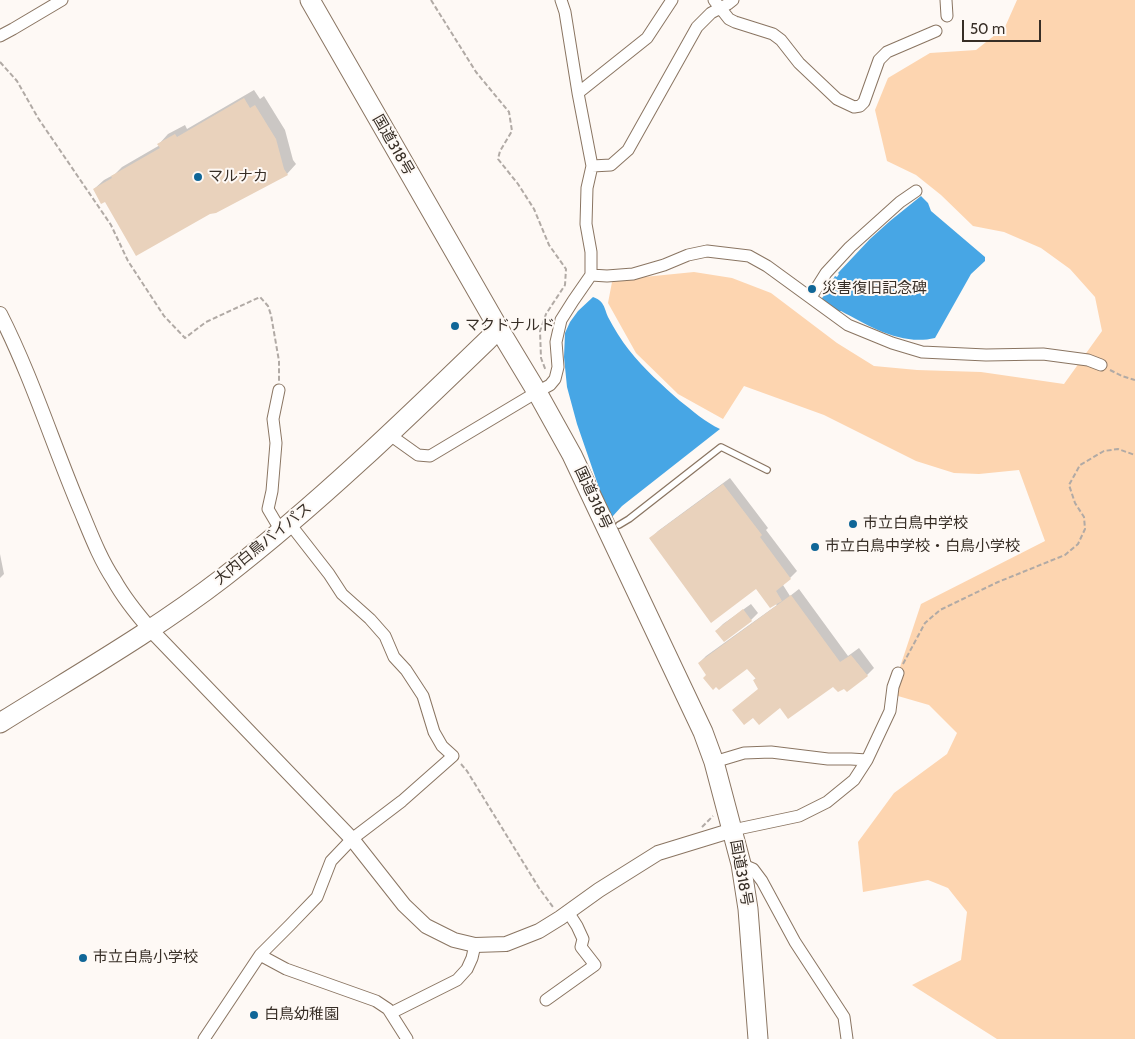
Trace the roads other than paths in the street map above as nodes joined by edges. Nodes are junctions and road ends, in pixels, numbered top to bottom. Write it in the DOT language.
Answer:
graph roads {
  1 [pos="62,0"];
  2 [pos="310,0"];
  3 [pos="561,0"];
  4 [pos="672,0"];
  5 [pos="733,0"];
  6 [pos="946,0"];
  7 [pos="718,4"];
  8 [pos="947,16"];
  9 [pos="936,31"];
  10 [pos="0,36"];
  11 [pos="578,93"];
  12 [pos="592,166"];
  13 [pos="916,190"];
  14 [pos="591,275"];
  15 [pos="811,297"];
  16 [pos="0,314"];
  17 [pos="499,329"];
  18 [pos="1102,365"];
  19 [pos="544,389"];
  20 [pos="279,390"];
  21 [pos="390,435"];
  22 [pos="767,470"];
  23 [pos="286,528"];
  24 [pos="614,528"];
  25 [pos="150,629"];
  26 [pos="898,673"];
  27 [pos="0,724"];
  28 [pos="867,760"];
  29 [pos="714,762"];
  30 [pos="733,830"];
  31 [pos="352,839"];
  32 [pos="742,864"];
  33 [pos="563,911"];
  34 [pos="475,945"];
  35 [pos="260,955"];
  36 [pos="546,1000"];
  37 [pos="390,1013"];
  38 [pos="845,1038"];
  39 [pos="204,1039"];
  40 [pos="407,1039"];
  41 [pos="758,1039"];
  1 -- 10 [label="street"];
  2 -- 17 [label="highway, 国道318号"];
  3 -- 11 [label="street"];
  4 -- 11 [label="street"];
  5 -- 7 [label="street"];
  6 -- 8 [label="street"];
  7 -- 9 [label="street"];
  7 -- 12 [label="street"];
  11 -- 12 [label="street"];
  12 -- 14 [label="street"];
  13 -- 15 [label="street"];
  14 -- 15 [label="street"];
  14 -- 19 [label="street"];
  15 -- 18 [label="street"];
  16 -- 25 [label="street"];
  17 -- 19 [label="highway, 国道318号"];
  17 -- 21 [label="highway, 大内白鳥バイパス"];
  19 -- 21 [label="street"];
  19 -- 24 [label="highway, 国道318号"];
  20 -- 23 [label="street"];
  21 -- 23 [label="highway, 大内白鳥バイパス"];
  22 -- 24 [label="lane"];
  23 -- 25 [label="highway, 大内白鳥バイパス"];
  23 -- 31 [label="street"];
  24 -- 29 [label="highway, 国道318号"];
  25 -- 27 [label="highway, 大内白鳥バイパス"];
  25 -- 31 [label="street"];
  26 -- 28 [label="street"];
  28 -- 29 [label="street"];
  28 -- 30 [label="street"];
  29 -- 30 [label="highway, 国道318号"];
  30 -- 32 [label="highway, 国道318号"];
  30 -- 33 [label="street"];
  31 -- 34 [label="street"];
  31 -- 35 [label="street"];
  32 -- 38 [label="street"];
  32 -- 41 [label="highway, 国道318号"];
  33 -- 34 [label="street"];
  33 -- 36 [label="street"];
  34 -- 37 [label="street"];
  35 -- 37 [label="street"];
  35 -- 39 [label="street"];
  37 -- 40 [label="street"];
}
